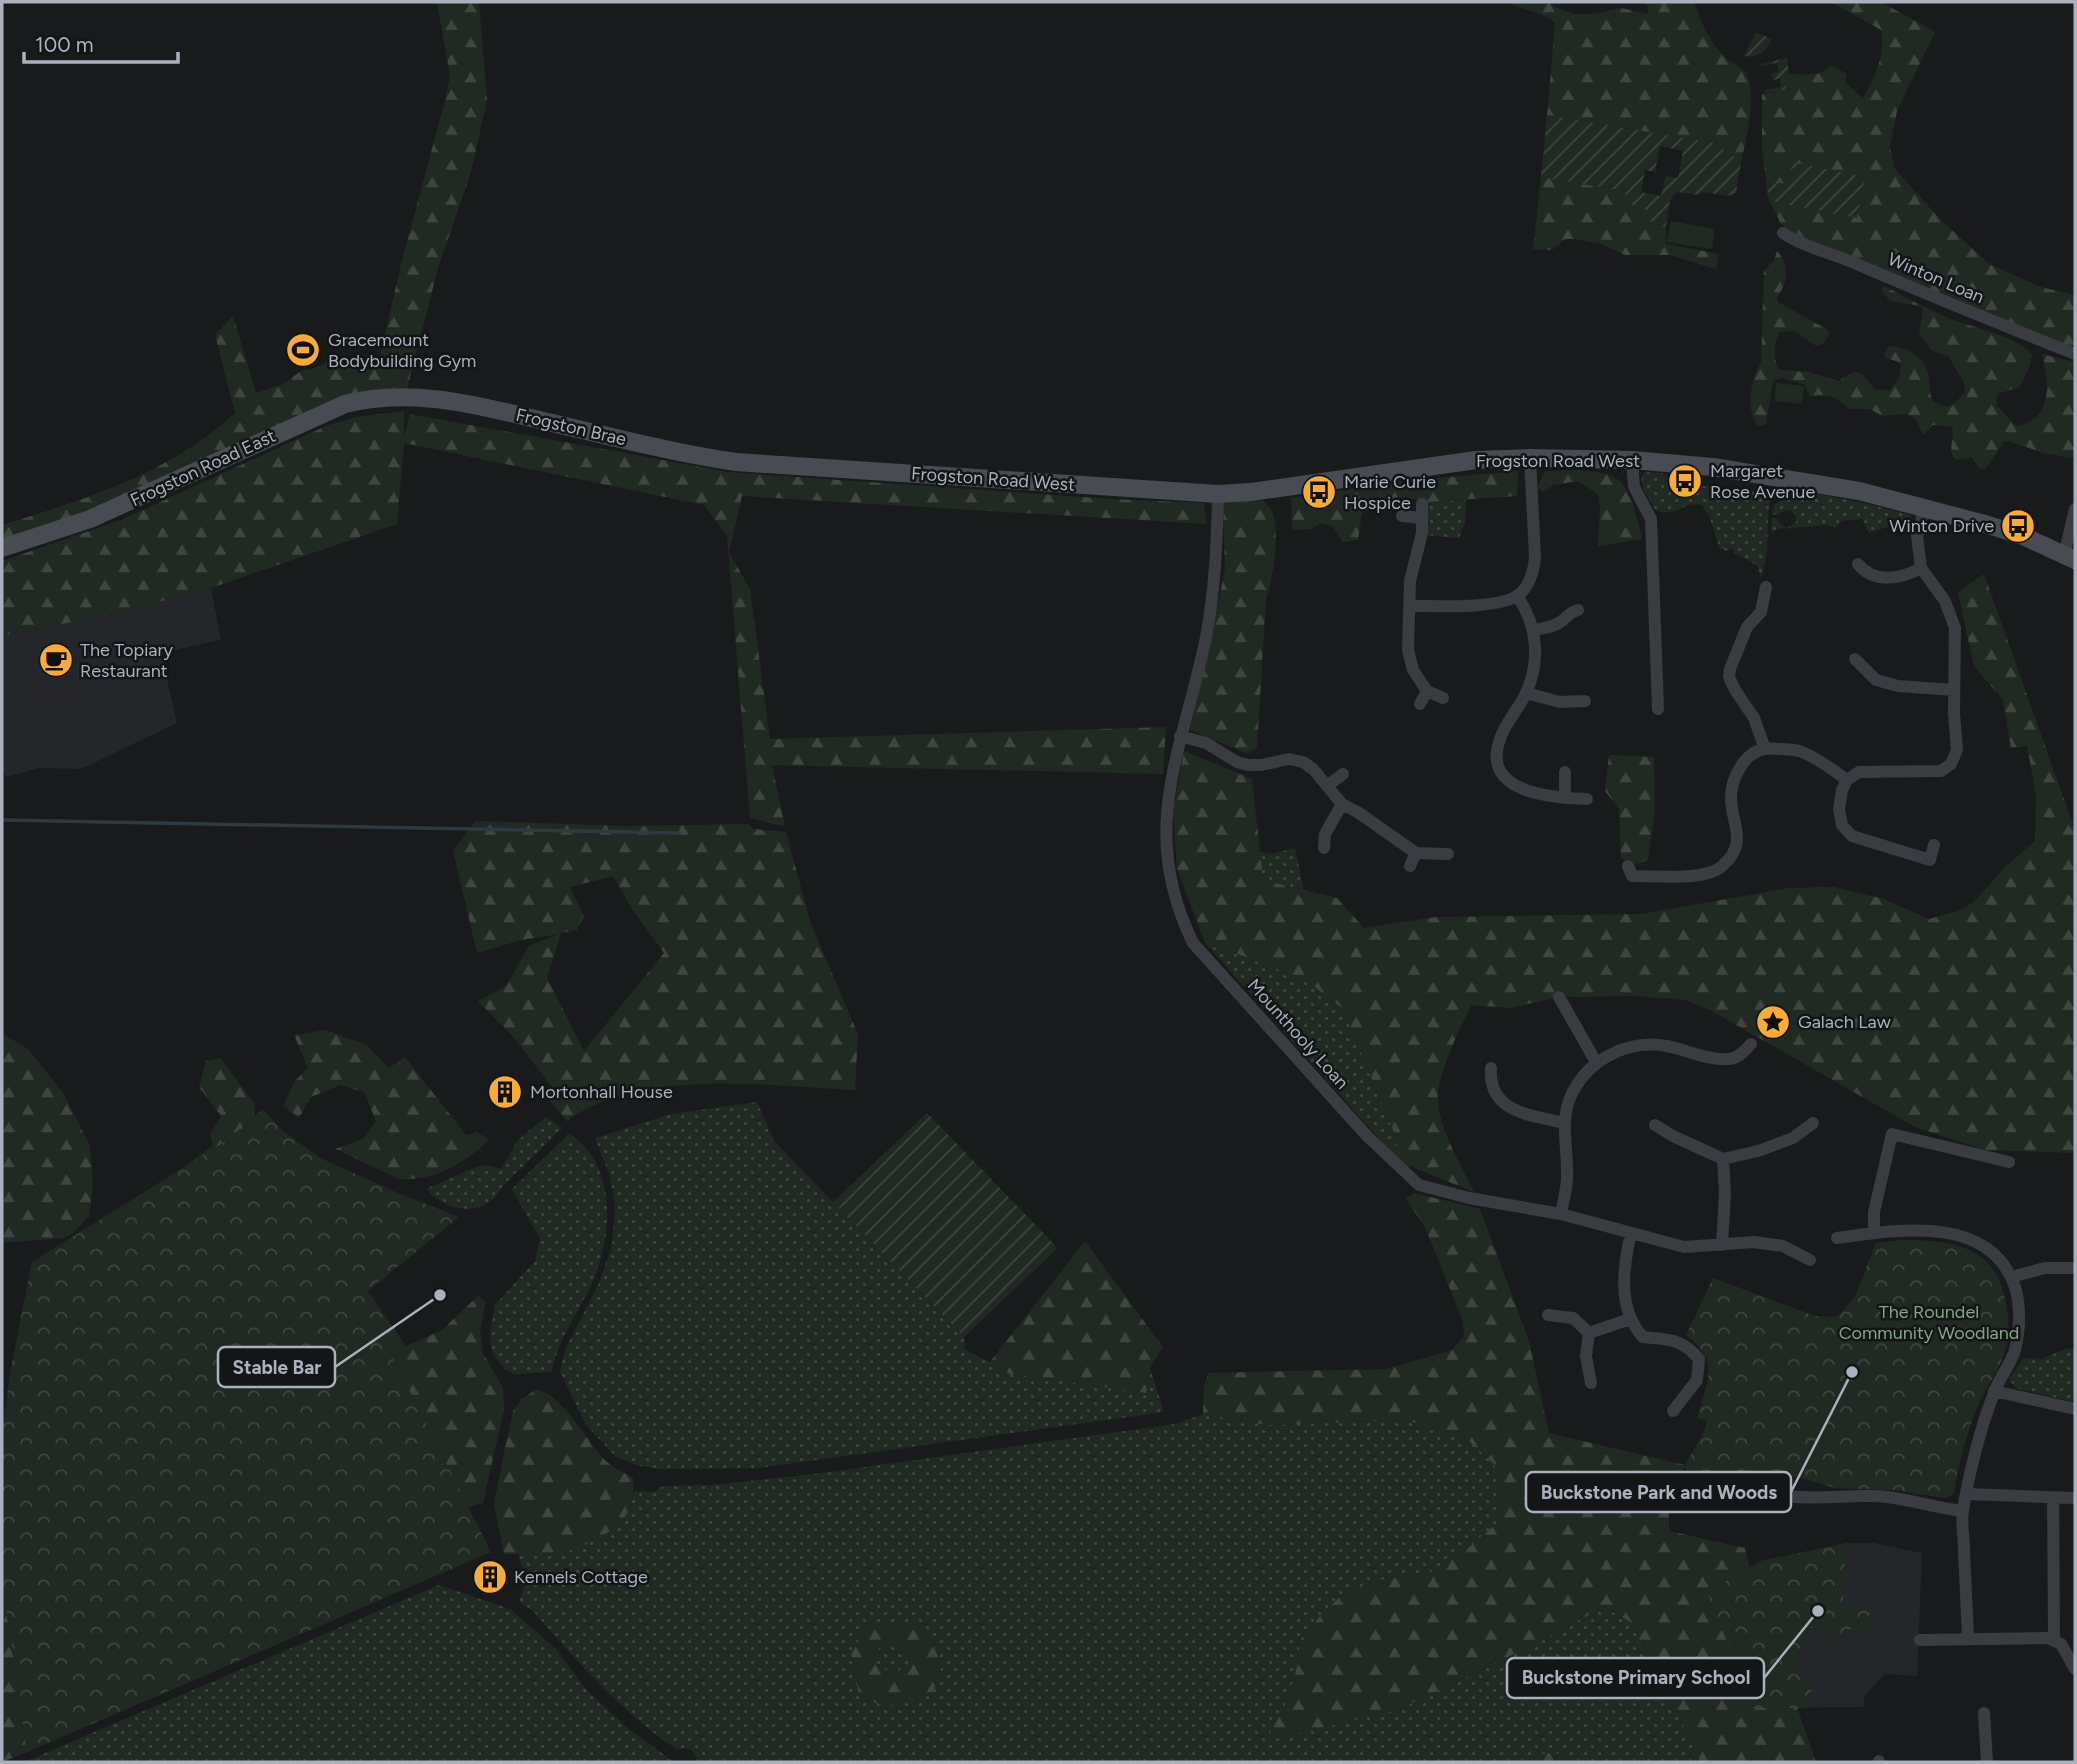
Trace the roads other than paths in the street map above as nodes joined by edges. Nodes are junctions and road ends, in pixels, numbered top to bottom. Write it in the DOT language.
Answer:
graph roads {
  1 [pos="1783,233"];
  2 [pos="2075,354"];
  3 [pos="405,397"];
  4 [pos="1530,458"];
  5 [pos="1632,460"];
  6 [pos="736,462"];
  7 [pos="1218,494"];
  8 [pos="1422,504"];
  9 [pos="1925,507"];
  10 [pos="2075,509"];
  11 [pos="1402,516"];
  12 [pos="1421,518"];
  13 [pos="2,548"];
  14 [pos="2070,557"];
  15 [pos="1858,564"];
  16 [pos="1921,568"];
  17 [pos="1766,587"];
  18 [pos="1517,596"];
  19 [pos="1411,606"];
  20 [pos="1578,610"];
  21 [pos="1534,630"];
  22 [pos="1855,659"];
  23 [pos="1954,690"];
  24 [pos="1427,691"];
  25 [pos="1526,693"];
  26 [pos="1443,698"];
  27 [pos="1577,698"];
  28 [pos="1420,704"];
  29 [pos="1658,709"];
  30 [pos="1180,736"];
  31 [pos="1765,748"];
  32 [pos="1565,772"];
  33 [pos="1343,774"];
  34 [pos="1847,780"];
  35 [pos="1327,786"];
  36 [pos="1565,798"];
  37 [pos="1587,799"];
  38 [pos="1342,804"];
  39 [pos="1934,845"];
  40 [pos="1324,848"];
  41 [pos="1416,853"];
  42 [pos="1448,854"];
  43 [pos="1410,866"];
  44 [pos="1628,866"];
  45 [pos="1559,998"];
  46 [pos="1751,1044"];
  47 [pos="1596,1062"];
  48 [pos="1491,1068"];
  49 [pos="1564,1123"];
  50 [pos="1813,1123"];
  51 [pos="1655,1125"];
  52 [pos="1723,1159"];
  53 [pos="2009,1161"];
  54 [pos="1561,1214"];
  55 [pos="1631,1233"];
  56 [pos="1874,1233"];
  57 [pos="1837,1238"];
  58 [pos="1722,1245"];
  59 [pos="1810,1260"];
  60 [pos="2075,1269"];
  61 [pos="2011,1277"];
  62 [pos="1548,1315"];
  63 [pos="1630,1319"];
  64 [pos="1589,1333"];
  65 [pos="1591,1383"];
  66 [pos="1994,1391"];
  67 [pos="2075,1409"];
  68 [pos="1673,1411"];
  69 [pos="1967,1494"];
  70 [pos="1786,1495"];
  71 [pos="2053,1497"];
  72 [pos="2075,1497"];
  73 [pos="1962,1511"];
  74 [pos="1968,1639"];
  75 [pos="2054,1639"];
  76 [pos="1920,1640"];
  77 [pos="2075,1669"];
  78 [pos="1984,1713"];
  79 [pos="1987,1762"];
  1 -- 2 [label="street, Winton Loan"];
  3 -- 6 [label="main road, Frogston Brae"];
  3 -- 13 [label="main road, Frogston Road East"];
  4 -- 5 [label="main road, Frogston Road West"];
  4 -- 7 [label="main road, Frogston Road West"];
  4 -- 18 [label="street"];
  5 -- 9 [label="main road, Frogston Road West"];
  5 -- 29 [label="street"];
  6 -- 7 [label="main road, Frogston Road West"];
  7 -- 30 [label="street, Mounthooly Loan"];
  8 -- 12 [label="street"];
  9 -- 14 [label="main road, Frogston Road West"];
  9 -- 16 [label="street"];
  10 -- 14 [label="street"];
  11 -- 12 [label="street"];
  12 -- 19 [label="street"];
  15 -- 16 [label="street"];
  16 -- 23 [label="street"];
  17 -- 31 [label="street"];
  18 -- 19 [label="street"];
  18 -- 21 [label="street"];
  19 -- 24 [label="street"];
  20 -- 21 [label="street"];
  21 -- 25 [label="street"];
  22 -- 23 [label="street"];
  23 -- 34 [label="street"];
  24 -- 26 [label="street"];
  24 -- 28 [label="street"];
  25 -- 27 [label="street"];
  25 -- 36 [label="street"];
  30 -- 35 [label="street"];
  30 -- 54 [label="street, Mounthooly Loan"];
  31 -- 34 [label="street"];
  31 -- 44 [label="street"];
  32 -- 36 [label="street"];
  33 -- 35 [label="street"];
  34 -- 39 [label="street"];
  35 -- 38 [label="street"];
  36 -- 37 [label="street"];
  38 -- 40 [label="street"];
  38 -- 41 [label="street"];
  41 -- 42 [label="street"];
  41 -- 43 [label="street"];
  45 -- 47 [label="street"];
  46 -- 47 [label="street"];
  47 -- 49 [label="street"];
  48 -- 49 [label="street"];
  49 -- 54 [label="street"];
  50 -- 52 [label="street"];
  51 -- 52 [label="street"];
  52 -- 58 [label="street"];
  53 -- 56 [label="street"];
  54 -- 55 [label="street, Mounthooly Loan"];
  55 -- 58 [label="street, Mounthooly Loan"];
  55 -- 63 [label="street"];
  56 -- 57 [label="street"];
  56 -- 61 [label="street"];
  58 -- 59 [label="street, Mounthooly Loan"];
  60 -- 61 [label="street"];
  61 -- 66 [label="street"];
  62 -- 64 [label="street"];
  63 -- 64 [label="street"];
  63 -- 68 [label="street"];
  64 -- 65 [label="street"];
  66 -- 67 [label="street"];
  66 -- 69 [label="street"];
  69 -- 71 [label="street"];
  69 -- 73 [label="street"];
  70 -- 73 [label="street"];
  71 -- 72 [label="street"];
  71 -- 75 [label="street"];
  73 -- 74 [label="street"];
  74 -- 75 [label="street"];
  74 -- 76 [label="street"];
  75 -- 77 [label="street"];
  78 -- 79 [label="street"];
}
